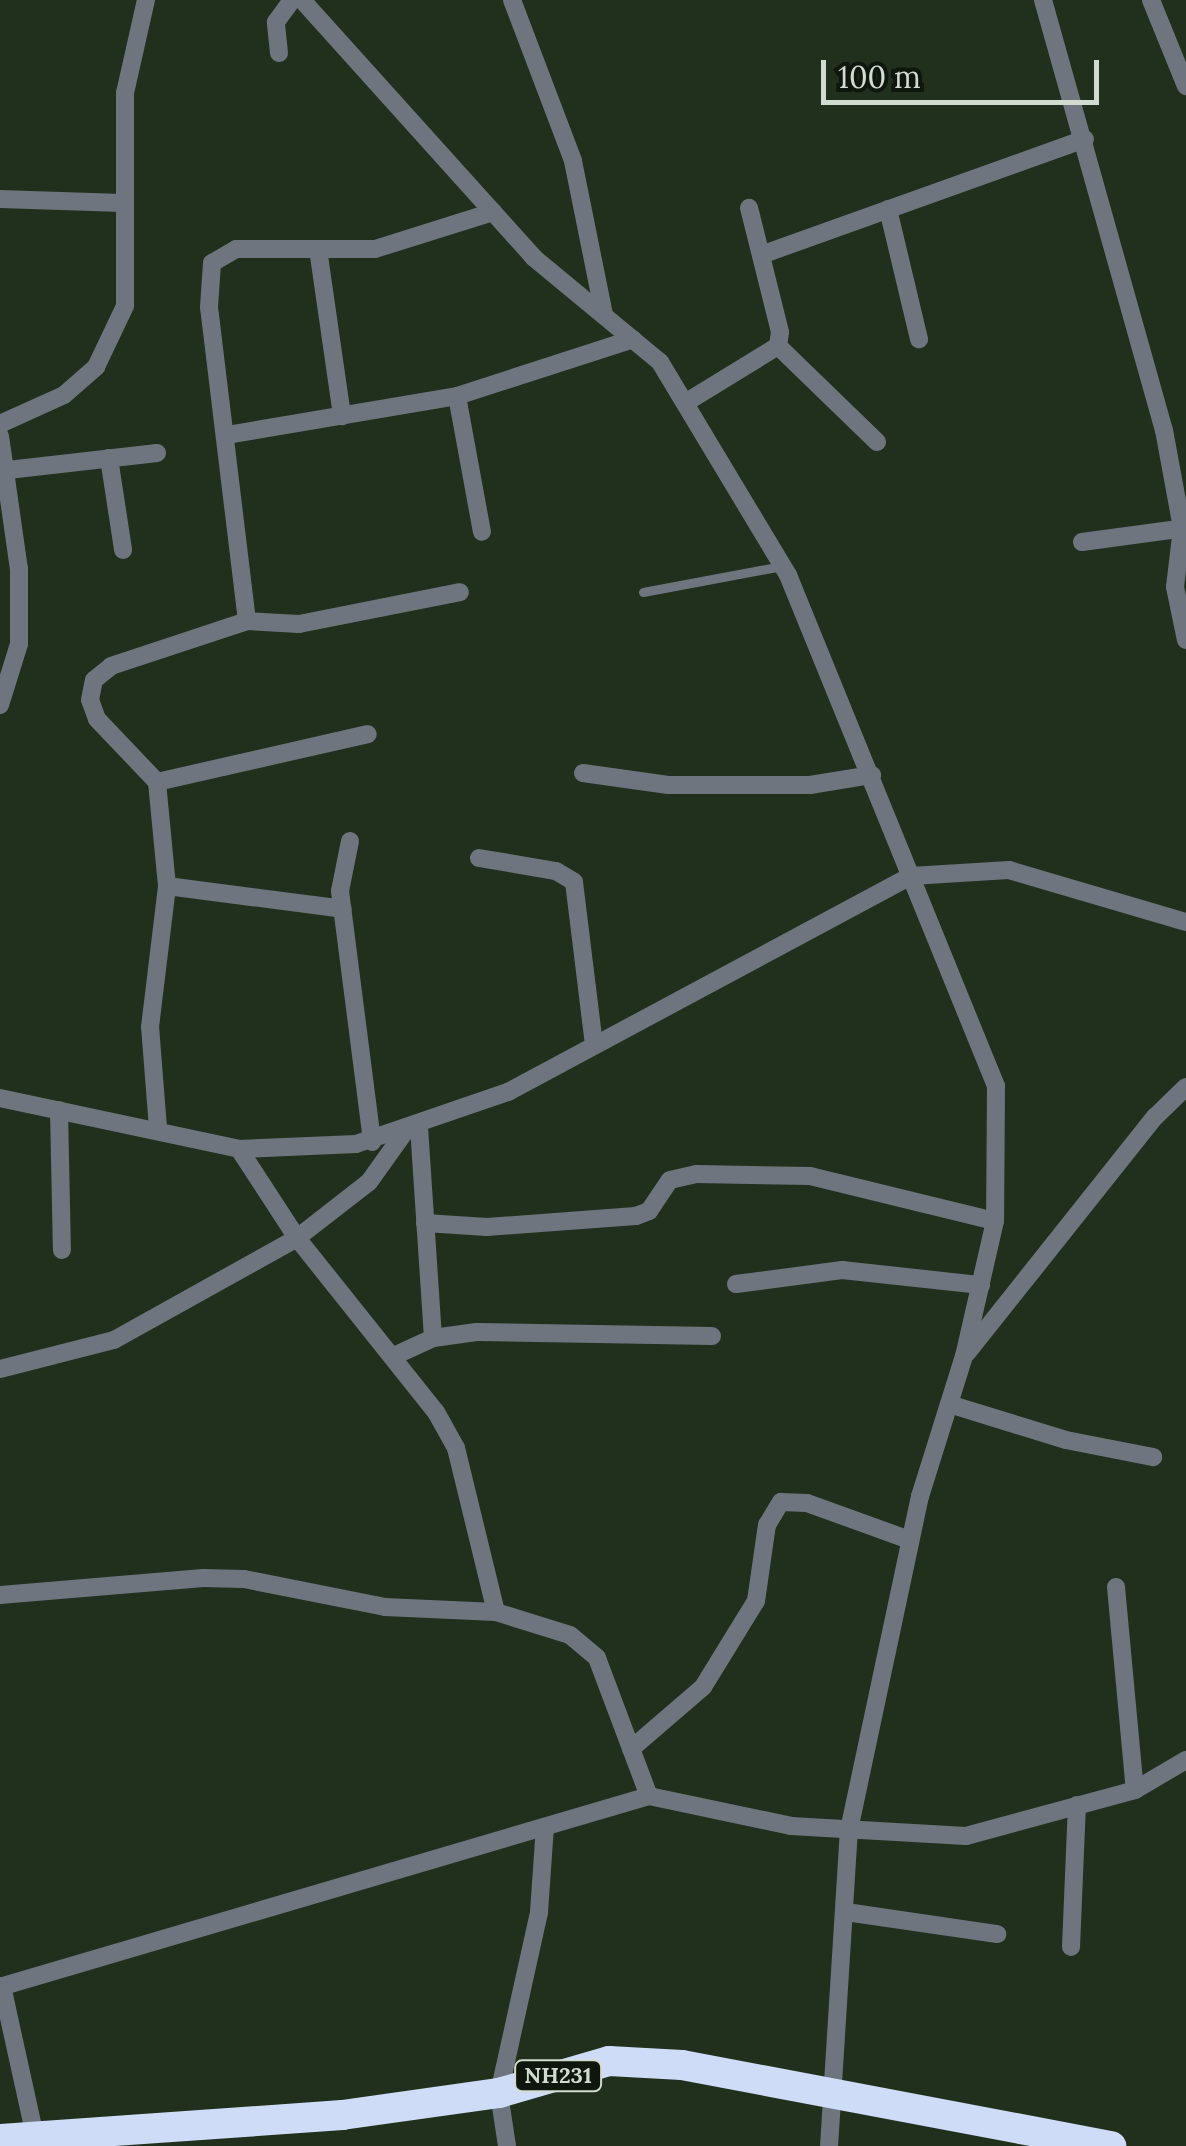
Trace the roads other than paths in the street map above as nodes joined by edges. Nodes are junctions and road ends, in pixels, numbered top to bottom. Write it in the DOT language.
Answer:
graph roads {
  1 [pos="146,0"];
  2 [pos="292,0"];
  3 [pos="302,0"];
  4 [pos="512,0"];
  5 [pos="1043,0"];
  6 [pos="1151,0"];
  7 [pos="279,53"];
  8 [pos="1186,86"];
  9 [pos="1084,139"];
  10 [pos="0,199"];
  11 [pos="122,203"];
  12 [pos="749,208"];
  13 [pos="888,209"];
  14 [pos="493,212"];
  15 [pos="318,249"];
  16 [pos="761,255"];
  17 [pos="604,315"];
  18 [pos="919,339"];
  19 [pos="633,340"];
  20 [pos="778,346"];
  21 [pos="457,396"];
  22 [pos="685,404"];
  23 [pos="342,416"];
  24 [pos="0,424"];
  25 [pos="227,436"];
  26 [pos="877,442"];
  27 [pos="156,453"];
  28 [pos="3,454"];
  29 [pos="110,458"];
  30 [pos="1184,528"];
  31 [pos="482,532"];
  32 [pos="1082,542"];
  33 [pos="123,550"];
  34 [pos="782,566"];
  35 [pos="460,592"];
  36 [pos="642,592"];
  37 [pos="246,620"];
  38 [pos="1186,640"];
  39 [pos="0,705"];
  40 [pos="368,734"];
  41 [pos="583,774"];
  42 [pos="872,775"];
  43 [pos="156,782"];
  44 [pos="350,841"];
  45 [pos="478,858"];
  46 [pos="914,876"];
  47 [pos="167,886"];
  48 [pos="342,908"];
  49 [pos="1186,922"];
  50 [pos="594,1044"];
  51 [pos="1186,1088"];
  52 [pos="0,1098"];
  53 [pos="59,1110"];
  54 [pos="158,1128"];
  55 [pos="412,1130"];
  56 [pos="372,1142"];
  57 [pos="239,1149"];
  58 [pos="995,1221"];
  59 [pos="425,1222"];
  60 [pos="297,1238"];
  61 [pos="62,1250"];
  62 [pos="736,1284"];
  63 [pos="981,1285"];
  64 [pos="712,1336"];
  65 [pos="432,1338"];
  66 [pos="394,1356"];
  67 [pos="964,1356"];
  68 [pos="0,1369"];
  69 [pos="949,1404"];
  70 [pos="1153,1457"];
  71 [pos="910,1540"];
  72 [pos="1116,1588"];
  73 [pos="0,1596"];
  74 [pos="496,1612"];
  75 [pos="632,1749"];
  76 [pos="1186,1760"];
  77 [pos="1135,1790"];
  78 [pos="649,1796"];
  79 [pos="1077,1805"];
  80 [pos="545,1827"];
  81 [pos="850,1829"];
  82 [pos="846,1912"];
  83 [pos="997,1934"];
  84 [pos="1072,1948"];
  85 [pos="1,1987"];
  86 [pos="499,2093"];
  87 [pos="837,2094"];
  88 [pos="219,2134"];
  89 [pos="35,2136"];
  90 [pos="0,2139"];
  91 [pos="506,2146"];
  92 [pos="829,2146"];
  93 [pos="1111,2146"];
  1 -- 11 [label="street"];
  2 -- 7 [label="street"];
  3 -- 14 [label="street"];
  4 -- 17 [label="street"];
  5 -- 9 [label="street"];
  6 -- 8 [label="street"];
  9 -- 13 [label="street"];
  9 -- 30 [label="street"];
  10 -- 11 [label="street"];
  11 -- 24 [label="street"];
  12 -- 16 [label="street"];
  13 -- 16 [label="street"];
  13 -- 18 [label="street"];
  14 -- 15 [label="street"];
  14 -- 17 [label="street"];
  15 -- 23 [label="street"];
  15 -- 25 [label="street"];
  16 -- 20 [label="street"];
  17 -- 19 [label="street"];
  19 -- 21 [label="street"];
  19 -- 22 [label="street"];
  20 -- 22 [label="street"];
  20 -- 26 [label="street"];
  21 -- 23 [label="street"];
  21 -- 31 [label="street"];
  22 -- 34 [label="street"];
  23 -- 25 [label="street"];
  25 -- 37 [label="street"];
  27 -- 29 [label="street"];
  28 -- 29 [label="street"];
  28 -- 39 [label="street"];
  29 -- 33 [label="street"];
  30 -- 32 [label="street"];
  30 -- 38 [label="street"];
  34 -- 36 [label="lane"];
  34 -- 42 [label="street"];
  35 -- 37 [label="street"];
  37 -- 43 [label="street"];
  40 -- 43 [label="street"];
  41 -- 42 [label="street"];
  42 -- 46 [label="street"];
  43 -- 47 [label="street"];
  44 -- 48 [label="street"];
  45 -- 50 [label="street"];
  46 -- 49 [label="street"];
  46 -- 50 [label="street"];
  46 -- 58 [label="street"];
  47 -- 48 [label="street"];
  47 -- 54 [label="street"];
  48 -- 56 [label="street"];
  50 -- 55 [label="street"];
  51 -- 67 [label="street"];
  52 -- 53 [label="street"];
  53 -- 54 [label="street"];
  53 -- 61 [label="street"];
  54 -- 57 [label="street"];
  55 -- 56 [label="street"];
  55 -- 59 [label="street"];
  55 -- 60 [label="street"];
  56 -- 57 [label="street"];
  57 -- 60 [label="street"];
  58 -- 59 [label="street"];
  58 -- 63 [label="street"];
  59 -- 65 [label="street"];
  60 -- 66 [label="street"];
  60 -- 68 [label="street"];
  62 -- 63 [label="street"];
  63 -- 67 [label="street"];
  64 -- 65 [label="street"];
  65 -- 66 [label="street"];
  66 -- 74 [label="street"];
  67 -- 69 [label="street"];
  69 -- 70 [label="street"];
  69 -- 71 [label="street"];
  71 -- 75 [label="street"];
  71 -- 81 [label="street"];
  72 -- 77 [label="street"];
  73 -- 74 [label="street"];
  74 -- 75 [label="street"];
  75 -- 78 [label="street"];
  76 -- 77 [label="street"];
  77 -- 79 [label="street"];
  78 -- 80 [label="street"];
  78 -- 81 [label="street"];
  79 -- 81 [label="street"];
  79 -- 84 [label="street"];
  80 -- 85 [label="street"];
  80 -- 86 [label="street"];
  81 -- 82 [label="street"];
  82 -- 83 [label="street"];
  82 -- 87 [label="street"];
  85 -- 89 [label="street"];
  86 -- 87 [label="highway, NH231"];
  86 -- 88 [label="highway, NH231"];
  86 -- 91 [label="street"];
  87 -- 92 [label="street"];
  87 -- 93 [label="highway, NH231"];
  88 -- 89 [label="highway, NH231"];
  89 -- 90 [label="highway, NH231"];
}
